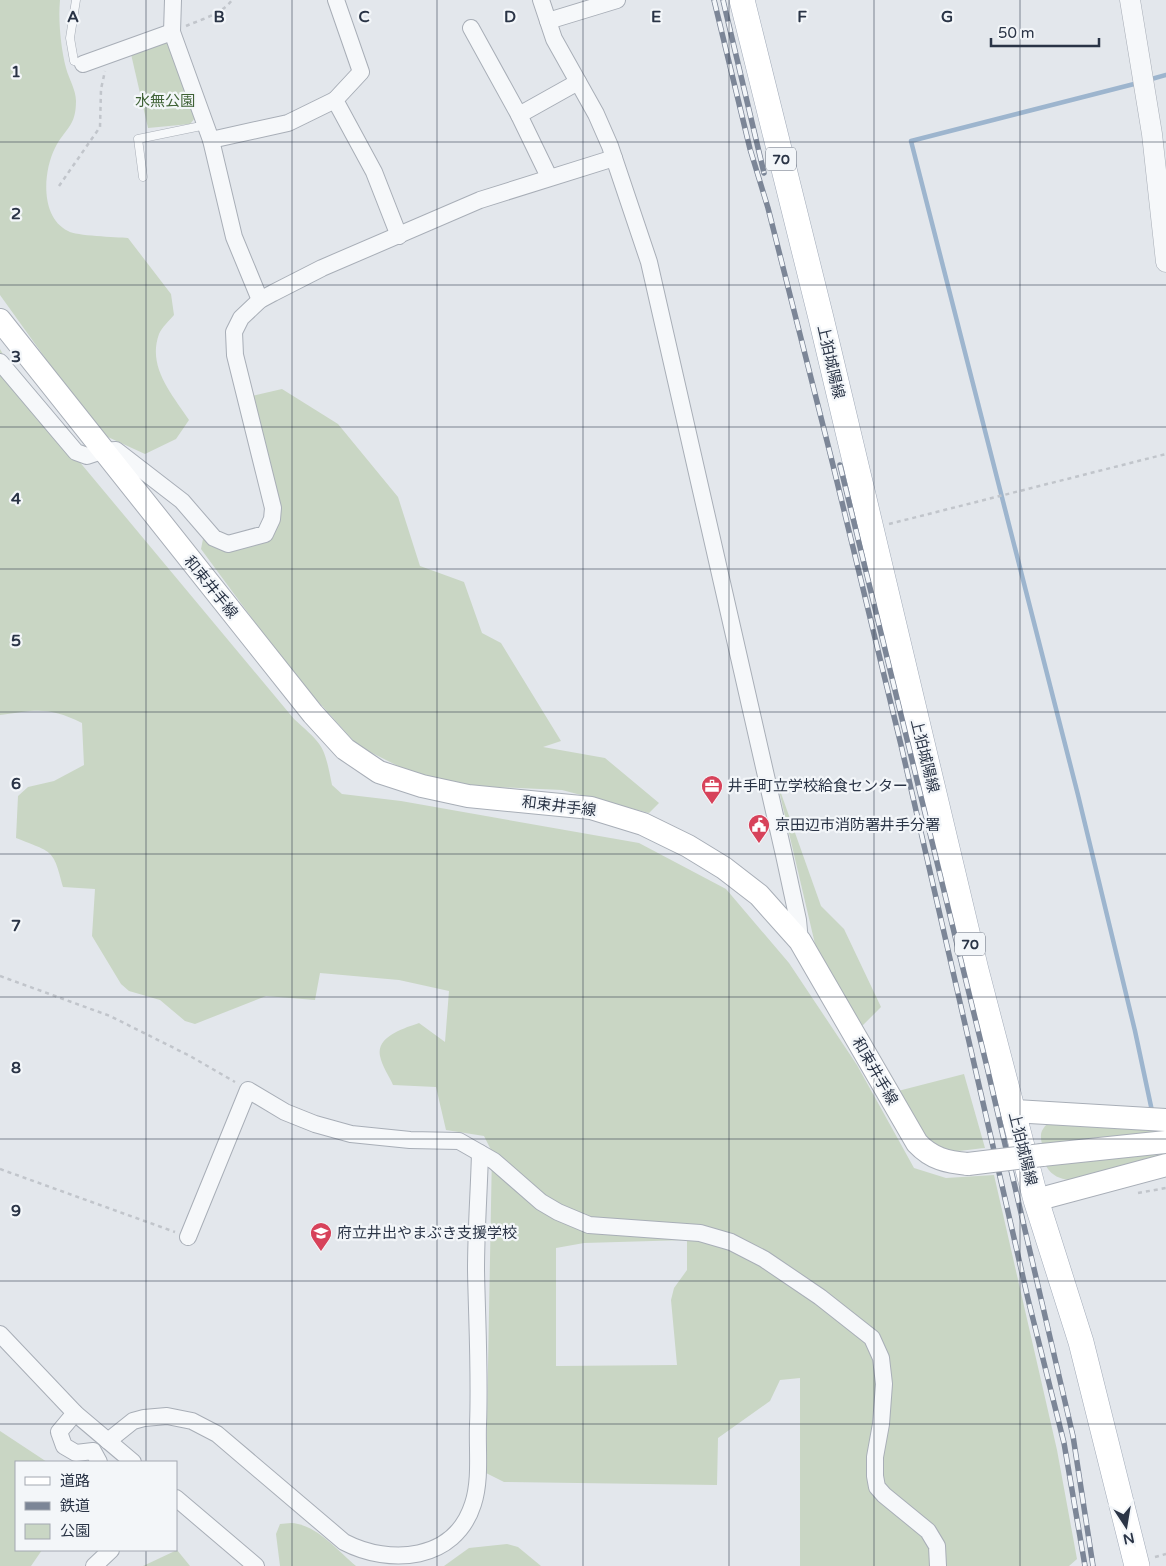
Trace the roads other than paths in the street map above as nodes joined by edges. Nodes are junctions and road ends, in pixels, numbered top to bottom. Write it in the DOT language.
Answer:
graph roads {
  1 [pos="76,0"];
  2 [pos="173,0"];
  3 [pos="336,0"];
  4 [pos="541,0"];
  5 [pos="617,0"];
  6 [pos="742,0"];
  7 [pos="1130,0"];
  8 [pos="548,21"];
  9 [pos="471,28"];
  10 [pos="172,32"];
  11 [pos="83,64"];
  12 [pos="578,82"];
  13 [pos="335,100"];
  14 [pos="518,115"];
  15 [pos="209,133"];
  16 [pos="614,158"];
  17 [pos="142,177"];
  18 [pos="549,177"];
  19 [pos="399,236"];
  20 [pos="1166,262"];
  21 [pos="260,300"];
  22 [pos="0,320"];
  23 [pos="0,362"];
  24 [pos="102,450"];
  25 [pos="800,941"];
  26 [pos="1014,1111"];
  27 [pos="1166,1120"];
  28 [pos="1166,1142"];
  29 [pos="480,1152"];
  30 [pos="1166,1166"];
  31 [pos="1036,1200"];
  32 [pos="188,1237"];
  33 [pos="0,1334"];
  34 [pos="75,1413"];
  35 [pos="108,1441"];
  36 [pos="98,1461"];
  37 [pos="132,1461"];
  38 [pos="178,1500"];
  39 [pos="110,1551"];
  40 [pos="94,1566"];
  41 [pos="256,1566"];
  42 [pos="938,1566"];
  43 [pos="1137,1566"];
  1 -- 11 [label="lane"];
  2 -- 10 [label="street"];
  3 -- 13 [label="street"];
  4 -- 8 [label="street"];
  5 -- 8 [label="street"];
  6 -- 26 [label="main road, 上狛城陽線 / 70"];
  7 -- 20 [label="street"];
  8 -- 12 [label="street"];
  9 -- 14 [label="street"];
  10 -- 11 [label="street"];
  10 -- 15 [label="street"];
  12 -- 14 [label="street"];
  12 -- 16 [label="street"];
  13 -- 15 [label="street"];
  13 -- 19 [label="street"];
  14 -- 18 [label="street"];
  15 -- 17 [label="lane"];
  15 -- 21 [label="street"];
  16 -- 18 [label="street"];
  16 -- 25 [label="street"];
  18 -- 19 [label="street"];
  19 -- 21 [label="street"];
  21 -- 24 [label="street"];
  22 -- 24 [label="main road, 和束井手線"];
  23 -- 24 [label="street"];
  24 -- 25 [label="main road, 和束井手線"];
  25 -- 28 [label="main road, 和束井手線, bridge"];
  26 -- 27 [label="main road"];
  26 -- 31 [label="main road, 上狛城陽線 / 70"];
  29 -- 32 [label="street"];
  29 -- 35 [label="street"];
  29 -- 42 [label="street"];
  30 -- 31 [label="main road"];
  31 -- 43 [label="main road, 上狛城陽線 / 70"];
  33 -- 34 [label="street"];
  34 -- 35 [label="street"];
  34 -- 36 [label="street"];
  35 -- 37 [label="street"];
  38 -- 41 [label="street"];
  39 -- 40 [label="street"];
}
